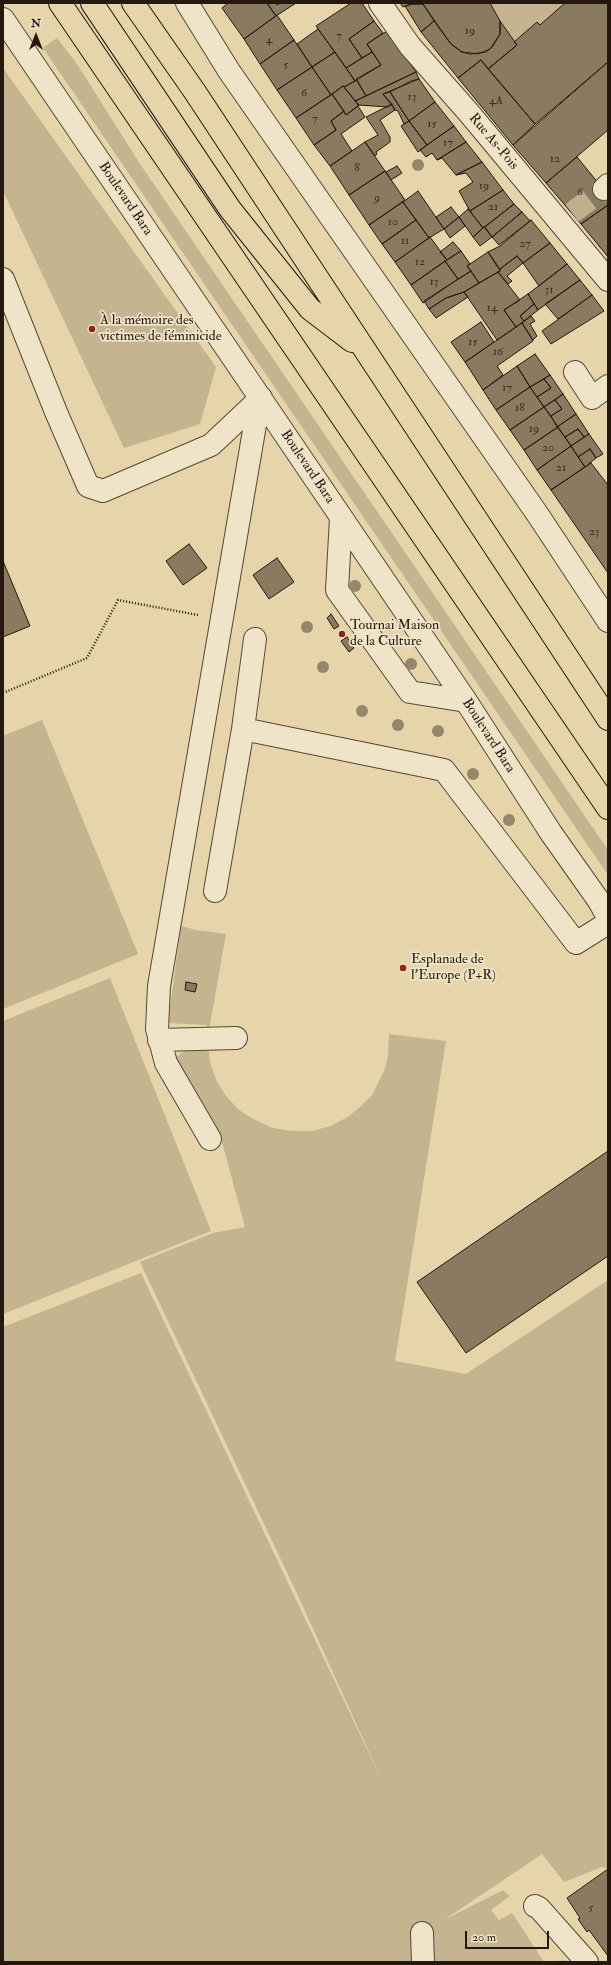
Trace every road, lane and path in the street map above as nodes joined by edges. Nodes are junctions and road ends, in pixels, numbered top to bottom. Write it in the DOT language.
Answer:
graph roads {
  1 [pos="60,3"];
  2 [pos="92,3"];
  3 [pos="133,3"];
  4 [pos="186,3"];
  5 [pos="380,3"];
  6 [pos="3,19"];
  7 [pos="3,279"];
  8 [pos="608,280"];
  9 [pos="365,350"];
  10 [pos="575,372"];
  11 [pos="608,386"];
  12 [pos="261,398"];
  13 [pos="341,518"];
  14 [pos="222,619"];
  15 [pos="608,621"];
  16 [pos="255,639"];
  17 [pos="3,693"];
  18 [pos="466,701"];
  19 [pos="608,718"];
  20 [pos="243,729"];
  21 [pos="608,808"];
  22 [pos="215,891"];
  23 [pos="608,918"];
  24 [pos="608,923"];
  25 [pos="236,1038"];
  26 [pos="160,1040"];
  27 [pos="210,1139"];
  28 [pos="535,1906"];
  29 [pos="422,1933"];
  30 [pos="584,1961"];
  31 [pos="423,1962"];
  1 -- 21 [label="main road"];
  2 -- 9 [label="main road"];
  3 -- 9 [label="main road"];
  4 -- 15 [label="street"];
  5 -- 8 [label="street, Rue As-Pois"];
  6 -- 12 [label="street, Boulevard Bara"];
  7 -- 12 [label="street"];
  9 -- 19 [label="main road"];
  10 -- 11 [label="street"];
  12 -- 13 [label="street, Boulevard Bara"];
  12 -- 14 [label="street"];
  13 -- 18 [label="street, Boulevard Bara"];
  13 -- 18 [label="street"];
  14 -- 17 [label="path"];
  14 -- 26 [label="street"];
  16 -- 20 [label="street"];
  18 -- 23 [label="street, Boulevard Bara"];
  20 -- 22 [label="street"];
  20 -- 24 [label="street"];
  25 -- 26 [label="street"];
  26 -- 27 [label="street"];
  28 -- 30 [label="street"];
  29 -- 31 [label="street"];
}
